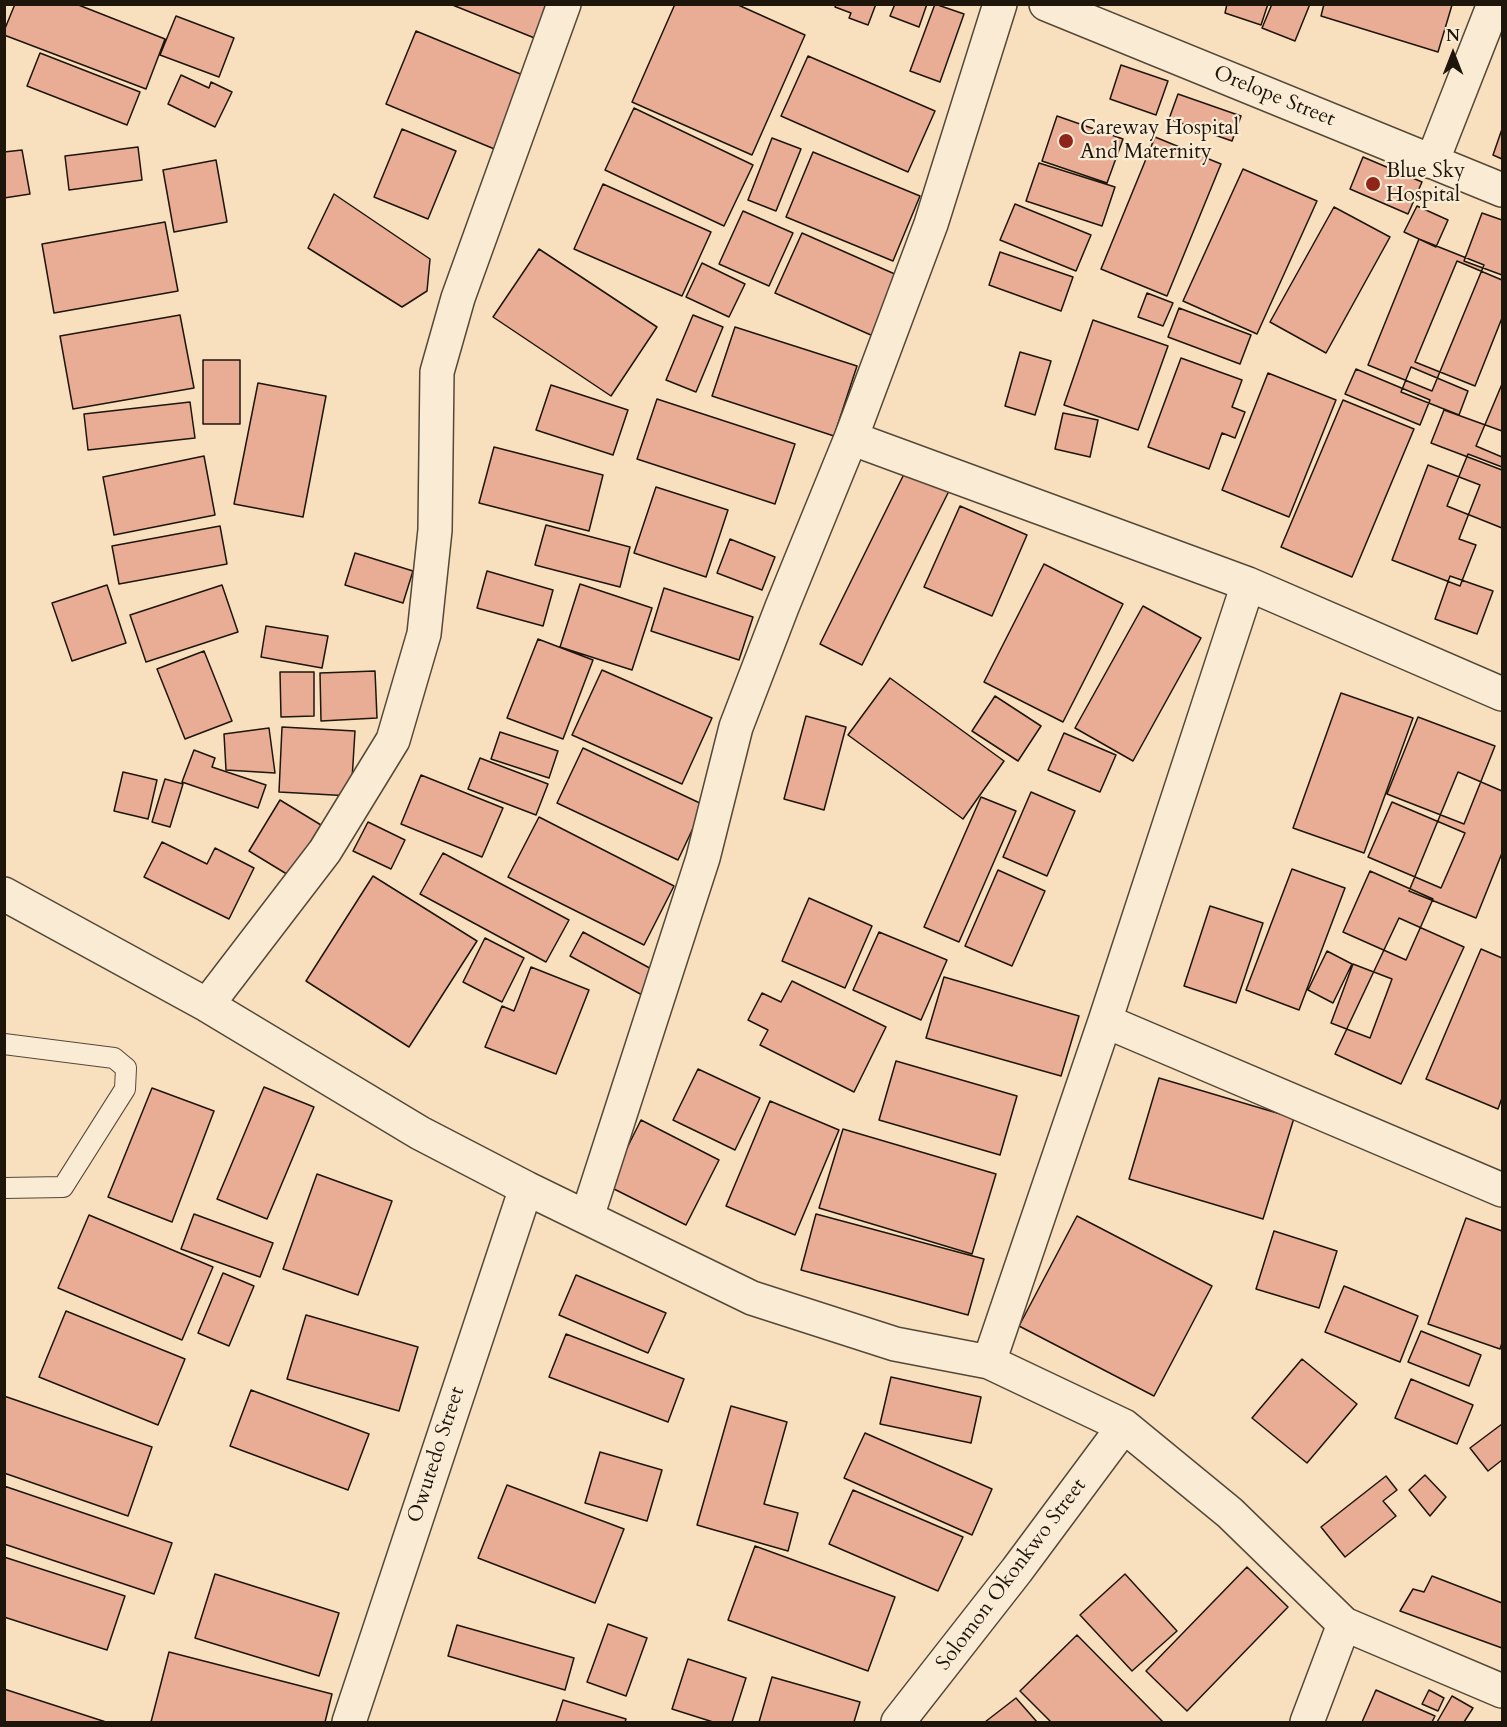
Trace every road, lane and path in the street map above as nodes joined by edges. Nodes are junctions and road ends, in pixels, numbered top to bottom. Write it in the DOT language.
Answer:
graph roads {
  1 [pos="564,4"];
  2 [pos="1000,4"];
  3 [pos="1046,4"];
  4 [pos="1494,4"];
  5 [pos="1432,162"];
  6 [pos="1503,190"];
  7 [pos="851,438"];
  8 [pos="1248,584"];
  9 [pos="1503,694"];
  10 [pos="4,894"];
  11 [pos="207,1005"];
  12 [pos="1105,1021"];
  13 [pos="4,1044"];
  14 [pos="4,1188"];
  15 [pos="526,1188"];
  16 [pos="1503,1190"];
  17 [pos="586,1217"];
  18 [pos="989,1362"];
  19 [pos="1124,1426"];
  20 [pos="1344,1624"];
  21 [pos="1503,1691"];
  22 [pos="349,1722"];
  23 [pos="898,1722"];
  24 [pos="1307,1722"];
  1 -- 11 [label="street"];
  2 -- 7 [label="street"];
  3 -- 5 [label="street, Orelope Street"];
  4 -- 5 [label="street"];
  5 -- 6 [label="street, Orelope Street"];
  7 -- 8 [label="street"];
  7 -- 17 [label="street"];
  8 -- 9 [label="street"];
  8 -- 12 [label="street"];
  10 -- 11 [label="street"];
  11 -- 15 [label="street"];
  12 -- 16 [label="street"];
  12 -- 18 [label="street"];
  13 -- 14 [label="lane"];
  15 -- 17 [label="street"];
  15 -- 22 [label="street, Owutedo Street"];
  17 -- 18 [label="street"];
  18 -- 19 [label="street"];
  19 -- 20 [label="street"];
  19 -- 23 [label="street, Solomon Okonkwo Street"];
  20 -- 21 [label="street"];
  20 -- 24 [label="street"];
}
